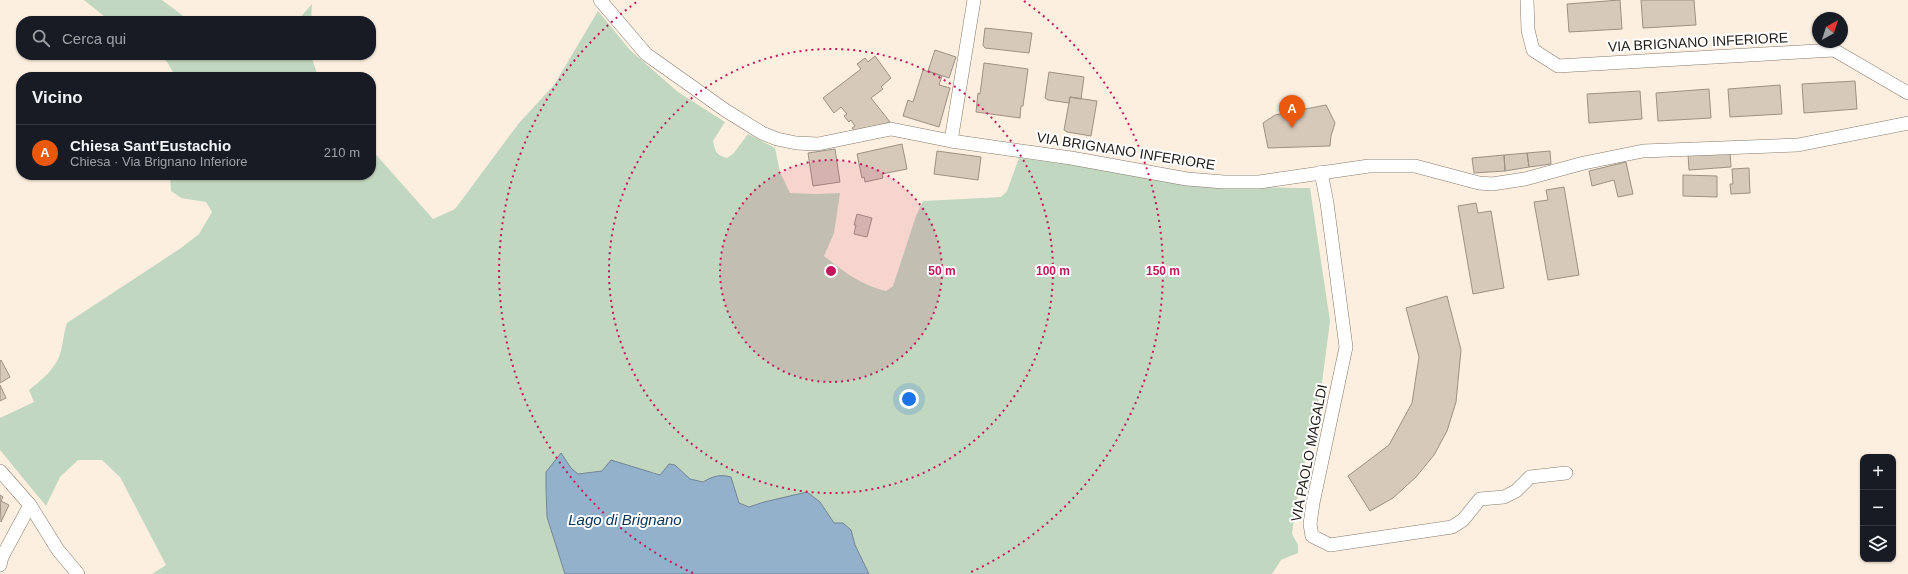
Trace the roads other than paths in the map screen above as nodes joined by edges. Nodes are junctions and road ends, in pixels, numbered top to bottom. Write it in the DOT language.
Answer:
graph roads {
  1 [pos="600,0"];
  2 [pos="974,0"];
  3 [pos="1527,0"];
  4 [pos="1908,93"];
  5 [pos="1908,123"];
  6 [pos="951,141"];
  7 [pos="1321,172"];
  8 [pos="0,471"];
  9 [pos="1566,473"];
  10 [pos="30,506"];
  11 [pos="0,564"];
  12 [pos="78,574"];
  1 -- 6 [label="street, VIA BRIGNANO INFERIORE"];
  2 -- 6 [label="street"];
  3 -- 4 [label="street, VIA BRIGNANO INFERIORE"];
  5 -- 7 [label="street, VIA BRIGNANO INFERIORE"];
  6 -- 7 [label="street, VIA BRIGNANO INFERIORE"];
  7 -- 9 [label="street, VIA PAOLO MAGALDI"];
  8 -- 10 [label="street"];
  10 -- 11 [label="street"];
  10 -- 12 [label="street"];
}
